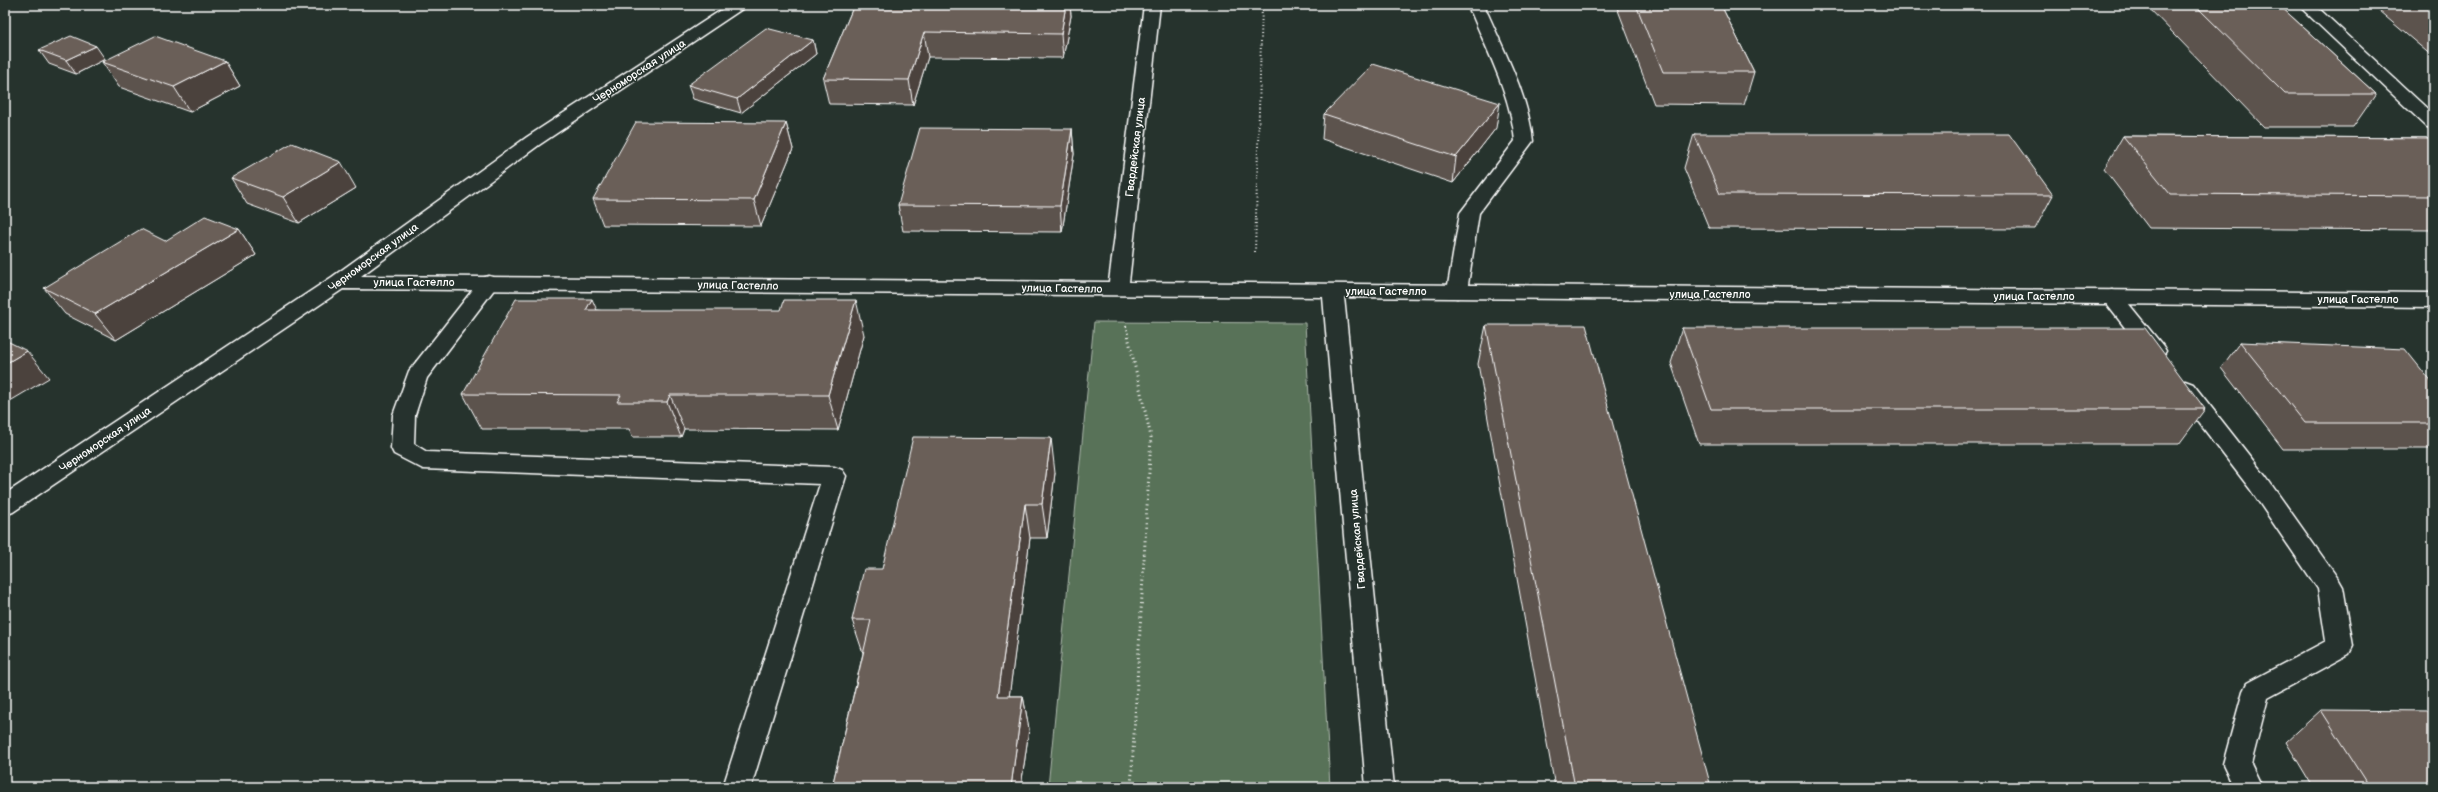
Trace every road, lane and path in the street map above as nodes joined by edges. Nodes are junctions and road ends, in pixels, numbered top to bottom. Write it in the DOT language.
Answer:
graph roads {
  1 [pos="740,5"];
  2 [pos="1152,5"];
  3 [pos="1262,5"];
  4 [pos="1474,5"];
  5 [pos="2306,5"];
  6 [pos="2433,123"];
  7 [pos="1255,254"];
  8 [pos="339,282"];
  9 [pos="489,283"];
  10 [pos="1118,289"];
  11 [pos="1333,290"];
  12 [pos="1457,291"];
  13 [pos="2112,297"];
  14 [pos="2433,300"];
  15 [pos="5,506"];
  16 [pos="737,787"];
  17 [pos="1131,787"];
  18 [pos="1380,787"];
  19 [pos="2248,787"];
  1 -- 8 [label="street, Черноморская улица"];
  2 -- 10 [label="street, Гвардейская улица"];
  3 -- 7 [label="path"];
  4 -- 12 [label="street"];
  5 -- 6 [label="street"];
  8 -- 9 [label="street, улица Гастелло"];
  8 -- 15 [label="street, Черноморская улица"];
  9 -- 10 [label="street, улица Гастелло"];
  9 -- 16 [label="street"];
  10 -- 11 [label="street, улица Гастелло"];
  10 -- 17 [label="path"];
  11 -- 12 [label="street, улица Гастелло"];
  11 -- 18 [label="street, Гвардейская улица"];
  12 -- 13 [label="street, улица Гастелло"];
  13 -- 14 [label="street, улица Гастелло"];
  13 -- 19 [label="street"];
}
